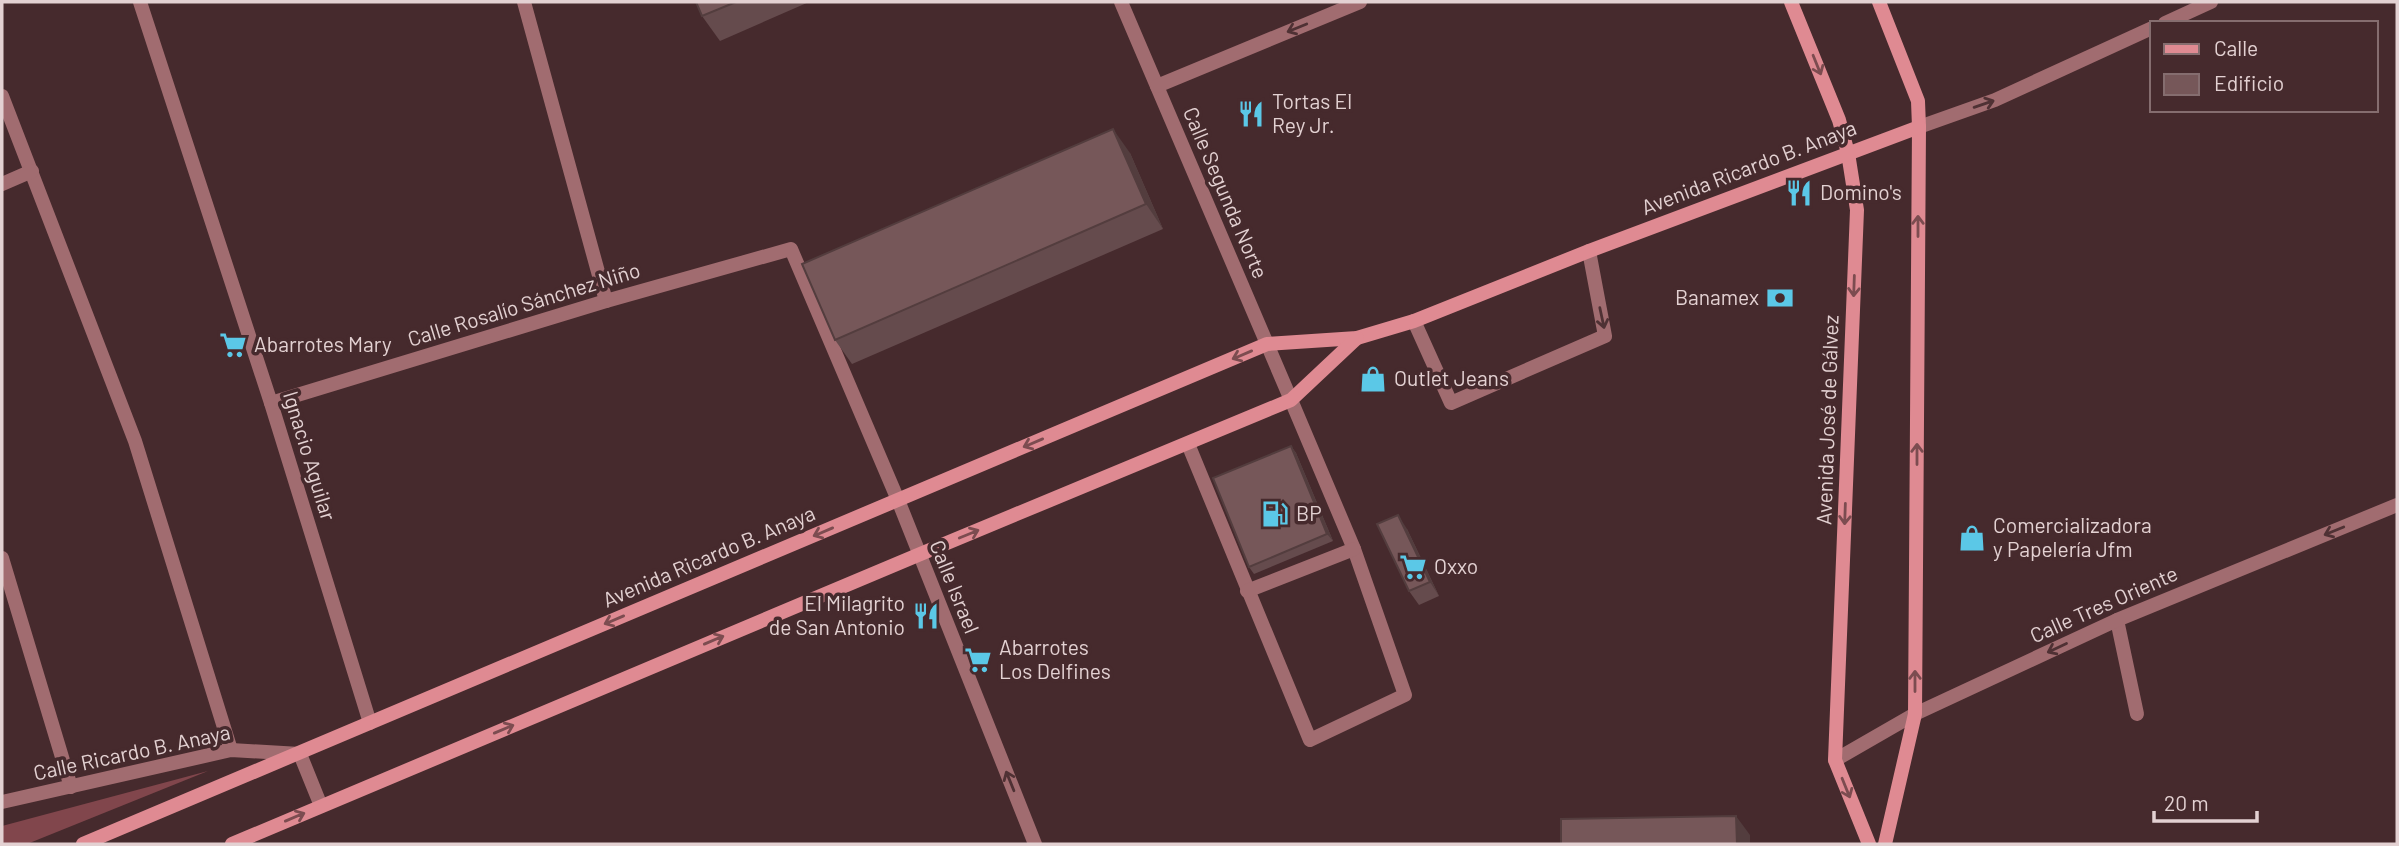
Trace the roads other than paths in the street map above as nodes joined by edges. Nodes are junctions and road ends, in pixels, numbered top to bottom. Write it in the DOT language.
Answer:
graph roads {
  1 [pos="140,2"];
  2 [pos="524,2"];
  3 [pos="1121,2"];
  4 [pos="1360,2"];
  5 [pos="1791,2"];
  6 [pos="1879,2"];
  7 [pos="2211,2"];
  8 [pos="2169,21"];
  9 [pos="2150,30"];
  10 [pos="1157,86"];
  11 [pos="2,96"];
  12 [pos="1919,127"];
  13 [pos="1848,153"];
  14 [pos="32,171"];
  15 [pos="2,184"];
  16 [pos="790,249"];
  17 [pos="1589,251"];
  18 [pos="606,301"];
  19 [pos="1414,321"];
  20 [pos="1357,338"];
  21 [pos="1267,344"];
  22 [pos="1291,400"];
  23 [pos="271,404"];
  24 [pos="1188,444"];
  25 [pos="898,500"];
  26 [pos="2397,505"];
  27 [pos="1354,549"];
  28 [pos="918,555"];
  29 [pos="2,558"];
  30 [pos="1247,591"];
  31 [pos="2117,620"];
  32 [pos="1915,714"];
  33 [pos="2137,714"];
  34 [pos="370,723"];
  35 [pos="231,750"];
  36 [pos="300,754"];
  37 [pos="1835,760"];
  38 [pos="71,787"];
  39 [pos="2,802"];
  40 [pos="321,806"];
  41 [pos="83,844"];
  42 [pos="232,844"];
  43 [pos="1035,844"];
  44 [pos="1869,844"];
  45 [pos="1885,844"];
  1 -- 23 [label="street, Ignacio Aguilar"];
  2 -- 18 [label="street"];
  3 -- 10 [label="street, Calle Segunda Norte"];
  4 -- 10 [label="street, one-way"];
  5 -- 13 [label="main road, Avenida José de Gálvez, one-way"];
  6 -- 12 [label="main road"];
  7 -- 8 [label="street"];
  12 -- 9 [label="street, Avenida Ricardo B. Anaya, one-way"];
  10 -- 21 [label="street, Calle Segunda Norte"];
  11 -- 14 [label="street"];
  12 -- 13 [label="main road, Avenida Ricardo B. Anaya"];
  32 -- 12 [label="main road, one-way"];
  13 -- 17 [label="main road, Avenida Ricardo B. Anaya"];
  13 -- 37 [label="main road, Avenida José de Gálvez, one-way"];
  14 -- 15 [label="street"];
  14 -- 35 [label="street"];
  16 -- 18 [label="street, Calle Rosalío Sánchez Niño"];
  16 -- 25 [label="street, Calle Israel"];
  17 -- 19 [label="main road, Avenida Ricardo B. Anaya"];
  17 -- 19 [label="street, one-way"];
  18 -- 23 [label="street, Calle Rosalío Sánchez Niño"];
  19 -- 20 [label="main road, Avenida Ricardo B. Anaya"];
  20 -- 21 [label="main road, Avenida Ricardo B. Anaya"];
  20 -- 22 [label="main road, Avenida Ricardo B. Anaya"];
  21 -- 22 [label="street, Calle Segunda Norte"];
  21 -- 25 [label="main road, Avenida Ricardo B. Anaya, one-way"];
  22 -- 24 [label="main road, Avenida Ricardo B. Anaya"];
  22 -- 27 [label="street, Calle Segunda Norte"];
  23 -- 34 [label="street, Ignacio Aguilar"];
  28 -- 24 [label="main road, Avenida Ricardo B. Anaya, one-way"];
  24 -- 30 [label="street"];
  25 -- 28 [label="street, Calle Israel"];
  25 -- 34 [label="main road, Avenida Ricardo B. Anaya, one-way"];
  26 -- 31 [label="street, Calle Tres Oriente, one-way"];
  27 -- 30 [label="street"];
  27 -- 30 [label="street, Calle Segunda Norte"];
  40 -- 28 [label="main road, Avenida Ricardo B. Anaya, one-way"];
  43 -- 28 [label="street, Calle Israel, one-way"];
  29 -- 38 [label="street"];
  31 -- 32 [label="street, Calle Tres Oriente, one-way"];
  31 -- 33 [label="street"];
  32 -- 37 [label="street, Calle Tres Oriente"];
  32 -- 45 [label="main road"];
  34 -- 36 [label="main road, Avenida Ricardo B. Anaya"];
  35 -- 36 [label="street, Calle Ricardo B. Anaya"];
  35 -- 38 [label="street, Calle Ricardo B. Anaya"];
  36 -- 40 [label="street"];
  36 -- 41 [label="main road, Avenida Ricardo B. Anaya"];
  37 -- 44 [label="main road, Avenida José de Gálvez, one-way"];
  38 -- 39 [label="street, Calle Ricardo B. Anaya"];
  42 -- 40 [label="main road, Avenida Ricardo B. Anaya, one-way"];
}
